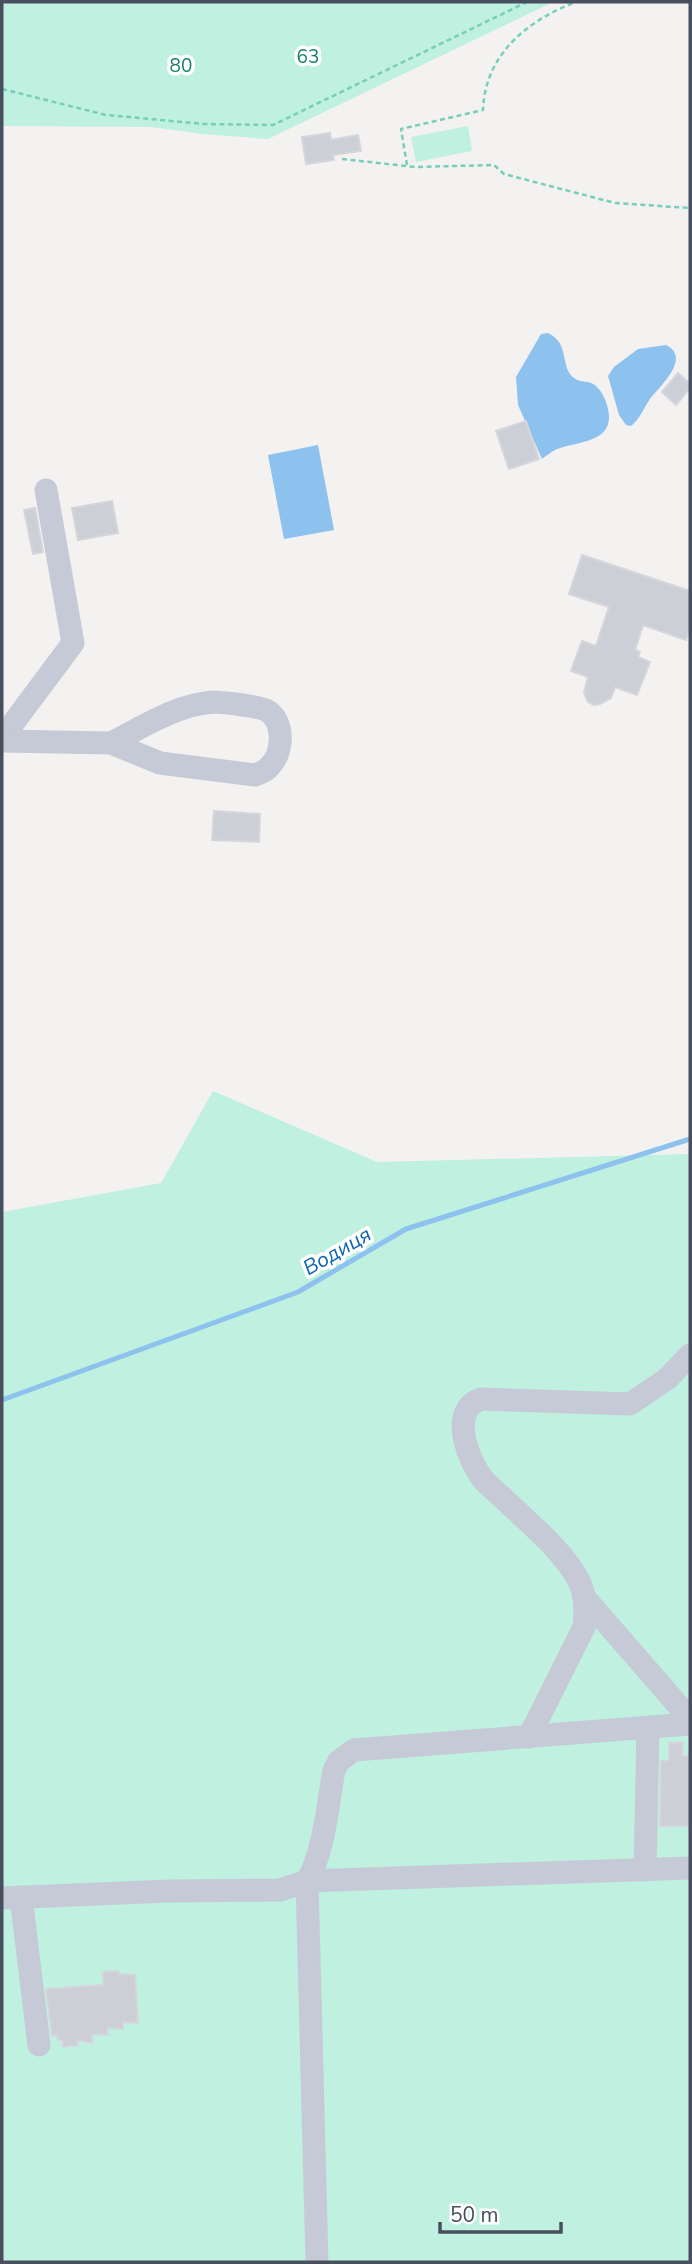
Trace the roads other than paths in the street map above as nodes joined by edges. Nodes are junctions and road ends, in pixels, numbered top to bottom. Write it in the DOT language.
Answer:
graph roads {
  1 [pos="47,490"];
  2 [pos="2,740"];
  3 [pos="111,743"];
  4 [pos="690,1355"];
  5 [pos="584,1597"];
  6 [pos="690,1721"];
  7 [pos="648,1728"];
  8 [pos="529,1737"];
  9 [pos="690,1868"];
  10 [pos="645,1870"];
  11 [pos="307,1881"];
  12 [pos="12,1897"];
  13 [pos="39,2045"];
  14 [pos="317,2262"];
  1 -- 2 [label="street"];
  2 -- 3 [label="street"];
  3 -- 3 [label="street"];
  4 -- 5 [label="street"];
  5 -- 6 [label="street"];
  5 -- 8 [label="street"];
  6 -- 7 [label="street"];
  7 -- 8 [label="street"];
  7 -- 10 [label="street"];
  8 -- 11 [label="street"];
  9 -- 10 [label="street"];
  10 -- 11 [label="street"];
  11 -- 12 [label="street"];
  11 -- 14 [label="street"];
  12 -- 13 [label="street"];
}
